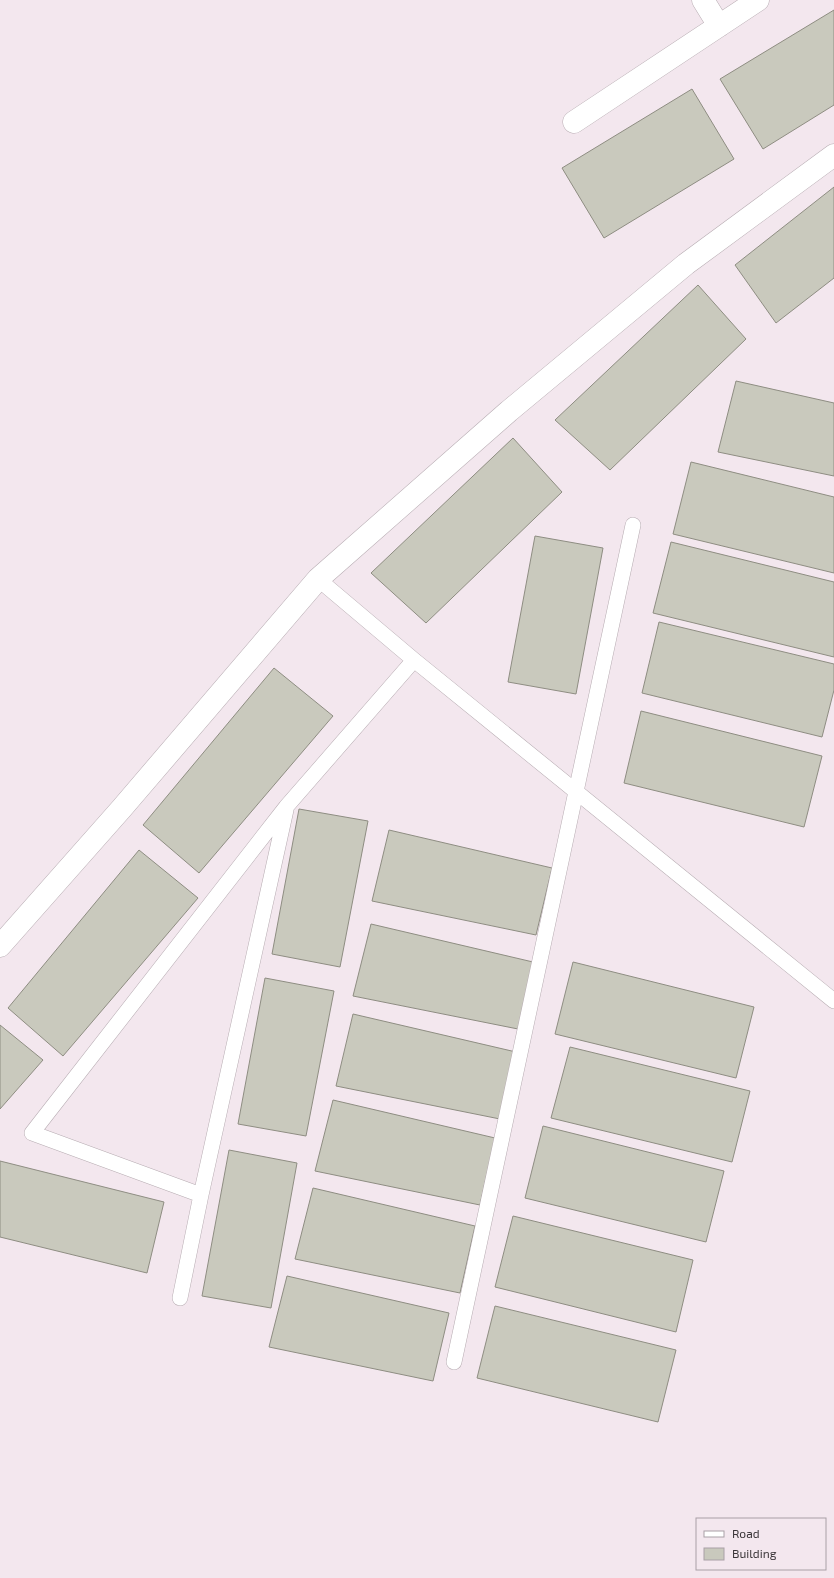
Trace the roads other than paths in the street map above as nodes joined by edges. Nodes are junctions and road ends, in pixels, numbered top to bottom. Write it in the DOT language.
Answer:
graph roads {
  1 [pos="703,0"];
  2 [pos="758,0"];
  3 [pos="720,26"];
  4 [pos="574,122"];
  5 [pos="834,155"];
  6 [pos="633,525"];
  7 [pos="318,579"];
  8 [pos="414,660"];
  9 [pos="575,792"];
  10 [pos="286,806"];
  11 [pos="0,946"];
  12 [pos="834,1001"];
  13 [pos="201,1195"];
  14 [pos="180,1298"];
  15 [pos="454,1362"];
  1 -- 3 [label="street"];
  2 -- 3 [label="street"];
  3 -- 4 [label="street"];
  5 -- 7 [label="street"];
  6 -- 9 [label="lane"];
  7 -- 8 [label="lane"];
  7 -- 11 [label="street"];
  8 -- 9 [label="lane"];
  8 -- 10 [label="lane"];
  9 -- 12 [label="lane"];
  9 -- 15 [label="lane"];
  10 -- 13 [label="lane"];
  10 -- 13 [label="lane"];
  13 -- 14 [label="lane"];
}
